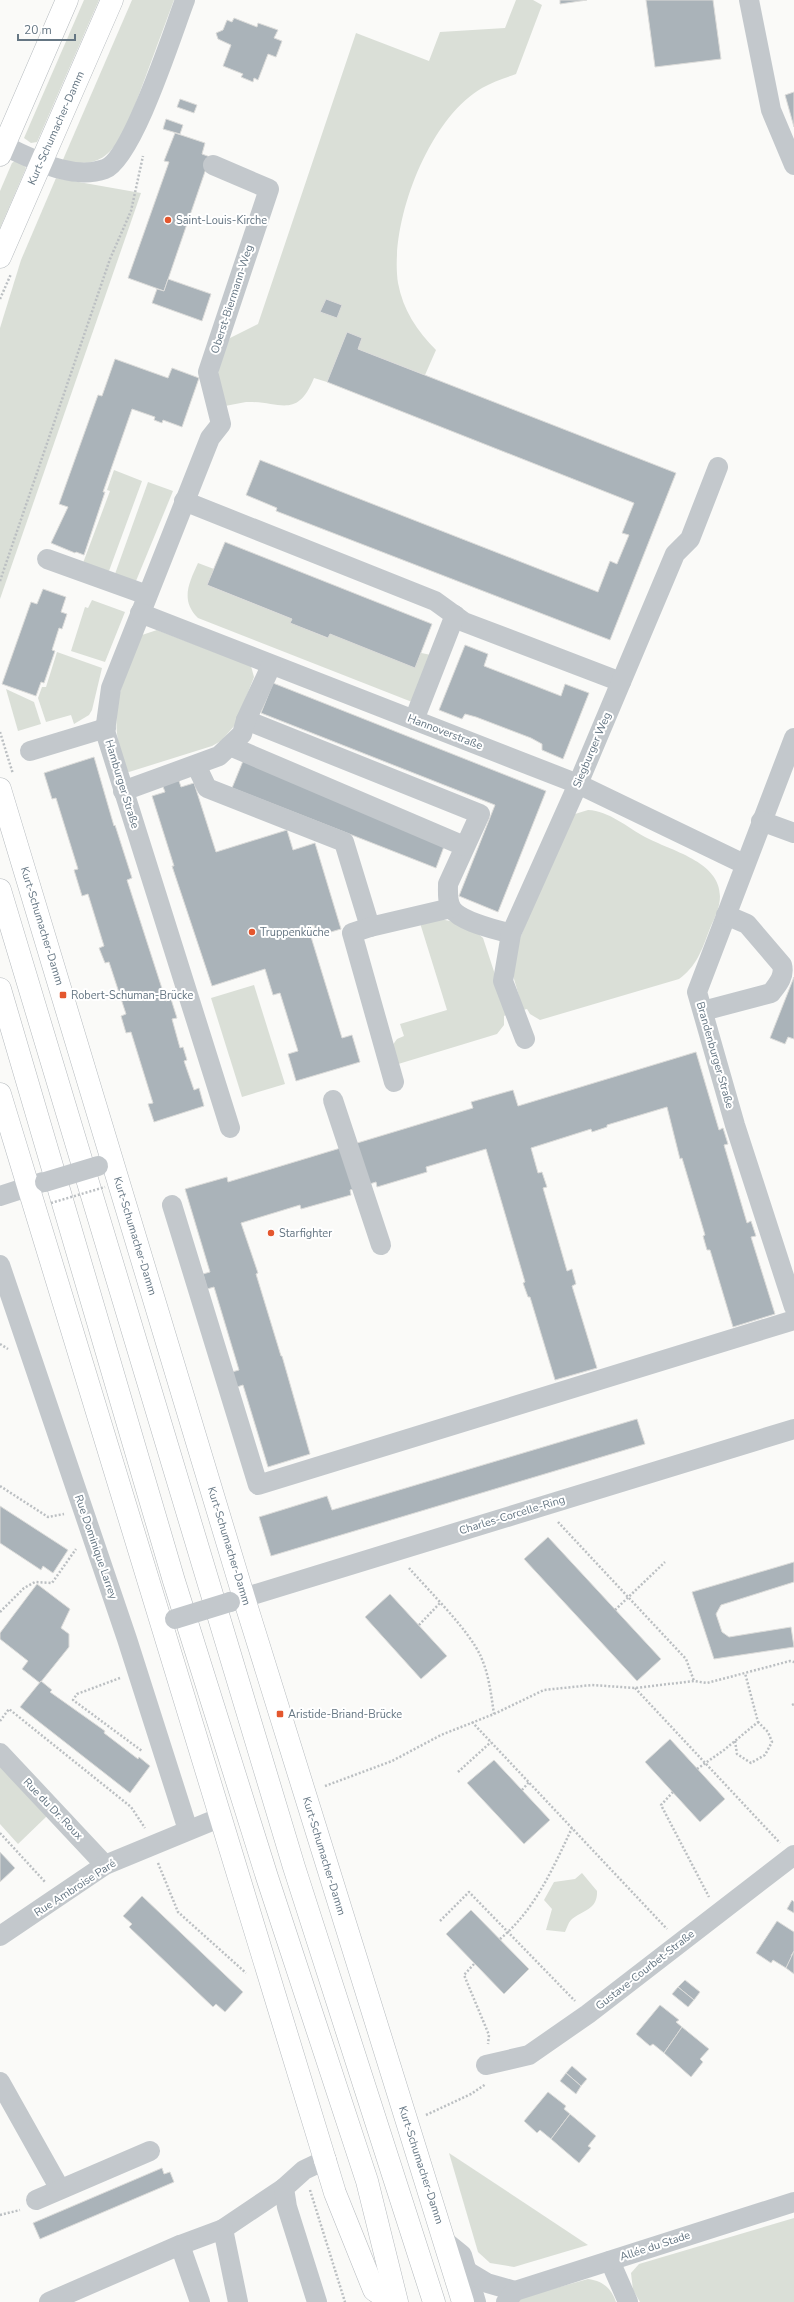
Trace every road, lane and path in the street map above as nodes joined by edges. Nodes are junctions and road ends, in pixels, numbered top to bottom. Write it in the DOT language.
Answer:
graph roads {
  1 [pos="67,0"];
  2 [pos="112,0"];
  3 [pos="185,0"];
  4 [pos="748,0"];
  5 [pos="2,150"];
  6 [pos="144,150"];
  7 [pos="41,162"];
  8 [pos="213,165"];
  9 [pos="794,165"];
  10 [pos="0,257"];
  11 [pos="7,282"];
  12 [pos="0,299"];
  13 [pos="221,424"];
  14 [pos="718,467"];
  15 [pos="184,501"];
  16 [pos="47,559"];
  17 [pos="0,582"];
  18 [pos="147,595"];
  19 [pos="140,613"];
  20 [pos="455,615"];
  21 [pos="271,666"];
  22 [pos="621,682"];
  23 [pos="246,720"];
  24 [pos="414,720"];
  25 [pos="106,728"];
  26 [pos="794,738"];
  27 [pos="230,746"];
  28 [pos="30,751"];
  29 [pos="196,764"];
  30 [pos="578,784"];
  31 [pos="0,789"];
  32 [pos="124,791"];
  33 [pos="761,821"];
  34 [pos="794,833"];
  35 [pos="464,846"];
  36 [pos="744,864"];
  37 [pos="0,890"];
  38 [pos="451,908"];
  39 [pos="726,915"];
  40 [pos="370,927"];
  41 [pos="511,934"];
  42 [pos="0,989"];
  43 [pos="703,1011"];
  44 [pos="525,1039"];
  45 [pos="394,1082"];
  46 [pos="0,1094"];
  47 [pos="333,1100"];
  48 [pos="230,1128"];
  49 [pos="105,1163"];
  50 [pos="37,1184"];
  51 [pos="105,1187"];
  52 [pos="0,1196"];
  53 [pos="51,1203"];
  54 [pos="172,1205"];
  55 [pos="381,1245"];
  56 [pos="0,1265"];
  57 [pos="794,1307"];
  58 [pos="794,1320"];
  59 [pos="794,1429"];
  60 [pos="0,1486"];
  61 [pos="542,1506"];
  62 [pos="71,1513"];
  63 [pos="79,1548"];
  64 [pos="394,1551"];
  65 [pos="665,1562"];
  66 [pos="628,1597"];
  67 [pos="237,1600"];
  68 [pos="440,1603"];
  69 [pos="615,1610"];
  70 [pos="0,1612"];
  71 [pos="168,1621"];
  72 [pos="419,1625"];
  73 [pos="794,1662"];
  74 [pos="745,1673"];
  75 [pos="127,1676"];
  76 [pos="694,1681"];
  77 [pos="635,1688"];
  78 [pos="494,1714"];
  79 [pos="0,1721"];
  80 [pos="472,1722"];
  81 [pos="758,1722"];
  82 [pos="735,1740"];
  83 [pos="491,1742"];
  84 [pos="0,1753"];
  85 [pos="144,1753"];
  86 [pos="704,1762"];
  87 [pos="697,1769"];
  88 [pos="458,1772"];
  89 [pos="529,1782"];
  90 [pos="325,1786"];
  91 [pos="522,1790"];
  92 [pos="673,1792"];
  93 [pos="219,1818"];
  94 [pos="572,1828"];
  95 [pos="188,1830"];
  96 [pos="148,1831"];
  97 [pos="0,1833"];
  98 [pos="793,1856"];
  99 [pos="157,1860"];
  100 [pos="105,1865"];
  101 [pos="49,1886"];
  102 [pos="717,1913"];
  103 [pos="440,1921"];
  104 [pos="508,1932"];
  105 [pos="0,1936"];
  106 [pos="500,1940"];
  107 [pos="680,1942"];
  108 [pos="474,1964"];
  109 [pos="248,1975"];
  110 [pos="588,2014"];
  111 [pos="488,2073"];
  112 [pos="0,2082"];
  113 [pos="425,2116"];
  114 [pos="150,2151"];
  115 [pos="325,2160"];
  116 [pos="284,2188"];
  117 [pos="60,2189"];
  118 [pos="36,2200"];
  119 [pos="794,2202"];
  120 [pos="223,2229"];
  121 [pos="322,2229"];
  122 [pos="446,2242"];
  123 [pos="180,2245"];
  124 [pos="610,2260"];
  125 [pos="467,2271"];
  126 [pos="511,2296"];
  127 [pos="49,2302"];
  128 [pos="200,2302"];
  129 [pos="238,2302"];
  130 [pos="317,2302"];
  131 [pos="345,2302"];
  132 [pos="392,2302"];
  133 [pos="397,2302"];
  134 [pos="434,2302"];
  135 [pos="462,2302"];
  136 [pos="476,2302"];
  137 [pos="628,2302"];
  1 -- 5 [label="main road"];
  2 -- 7 [label="main road, Kurt-Schumacher-Damm"];
  3 -- 7 [label="street"];
  4 -- 9 [label="street"];
  5 -- 7 [label="street"];
  6 -- 17 [label="path"];
  7 -- 10 [label="main road, Kurt-Schumacher-Damm"];
  8 -- 13 [label="street, Oberst-Biermann-Weg"];
  11 -- 12 [label="path"];
  13 -- 15 [label="street, Hamburger Straße"];
  14 -- 22 [label="street, Siegburger Weg"];
  15 -- 18 [label="street, Hamburger Straße"];
  15 -- 20 [label="street"];
  16 -- 18 [label="street"];
  18 -- 19 [label="street, Hamburger Straße"];
  19 -- 21 [label="street, Hannoverstraße"];
  19 -- 25 [label="street, Hamburger Straße"];
  20 -- 22 [label="street"];
  20 -- 24 [label="street"];
  21 -- 23 [label="street"];
  21 -- 24 [label="street, Hannoverstraße"];
  22 -- 30 [label="street, Siegburger Weg"];
  23 -- 27 [label="street"];
  23 -- 35 [label="street"];
  24 -- 30 [label="street, Hannoverstraße"];
  25 -- 28 [label="street"];
  25 -- 32 [label="street, Hamburger Straße"];
  26 -- 33 [label="street, Brandenburger Straße"];
  27 -- 29 [label="street"];
  27 -- 35 [label="street"];
  29 -- 32 [label="street"];
  29 -- 40 [label="street"];
  30 -- 36 [label="street, Hannoverstraße"];
  30 -- 41 [label="street, Siegburger Weg"];
  31 -- 49 [label="main road, Kurt-Schumacher-Damm"];
  32 -- 48 [label="street, Hamburger Straße"];
  33 -- 34 [label="street"];
  33 -- 36 [label="street, Brandenburger Straße"];
  35 -- 38 [label="street"];
  36 -- 39 [label="street, Brandenburger Straße"];
  37 -- 134 [label="main road"];
  38 -- 40 [label="street"];
  38 -- 41 [label="street"];
  39 -- 43 [label="street, Brandenburger Straße"];
  39 -- 43 [label="street"];
  40 -- 45 [label="street"];
  41 -- 44 [label="street, Siegburger Weg"];
  42 -- 133 [label="main road"];
  43 -- 57 [label="street, Brandenburger Straße"];
  46 -- 50 [label="main road"];
  47 -- 55 [label="street"];
  49 -- 50 [label="street, bridge"];
  49 -- 67 [label="main road, Kurt-Schumacher-Damm"];
  50 -- 52 [label="street"];
  50 -- 71 [label="main road"];
  51 -- 53 [label="path, bridge"];
  54 -- 58 [label="street"];
  56 -- 95 [label="street, Rue Dominique Larrey"];
  59 -- 61 [label="street, Charles-Corcelle-Ring"];
  60 -- 62 [label="path"];
  61 -- 64 [label="street, Charles-Corcelle-Ring"];
  61 -- 66 [label="path"];
  63 -- 70 [label="path"];
  64 -- 67 [label="street, Charles-Corcelle-Ring"];
  64 -- 68 [label="path"];
  65 -- 66 [label="path"];
  66 -- 69 [label="path"];
  66 -- 76 [label="path"];
  67 -- 71 [label="street, bridge"];
  67 -- 122 [label="main road, Kurt-Schumacher-Damm"];
  68 -- 72 [label="path"];
  68 -- 78 [label="path"];
  71 -- 93 [label="main road"];
  73 -- 74 [label="path"];
  74 -- 76 [label="path"];
  74 -- 81 [label="path"];
  75 -- 85 [label="path"];
  76 -- 77 [label="path"];
  77 -- 78 [label="path"];
  77 -- 86 [label="path"];
  78 -- 80 [label="path"];
  79 -- 96 [label="path"];
  80 -- 83 [label="path"];
  80 -- 90 [label="path"];
  81 -- 82 [label="path"];
  81 -- 82 [label="path"];
  82 -- 86 [label="path"];
  83 -- 88 [label="path"];
  83 -- 89 [label="path"];
  84 -- 100 [label="street, Rue du Dr. Roux"];
  86 -- 87 [label="path"];
  86 -- 98 [label="path"];
  89 -- 91 [label="path"];
  89 -- 94 [label="path"];
  92 -- 102 [label="path"];
  93 -- 95 [label="street, Rue Ambroise Paré"];
  93 -- 115 [label="main road"];
  94 -- 104 [label="path"];
  94 -- 107 [label="path"];
  95 -- 100 [label="street, Rue Ambroise Paré"];
  97 -- 101 [label="path"];
  98 -- 102 [label="street, Gustave-Courbet-Straße"];
  99 -- 109 [label="path"];
  100 -- 105 [label="street, Rue Ambroise Paré"];
  102 -- 107 [label="street, Gustave-Courbet-Straße"];
  103 -- 104 [label="path"];
  104 -- 106 [label="path"];
  104 -- 110 [label="path"];
  107 -- 110 [label="street, Gustave-Courbet-Straße"];
  108 -- 111 [label="path"];
  110 -- 111 [label="street, Gustave-Courbet-Straße"];
  111 -- 113 [label="path"];
  112 -- 117 [label="street"];
  114 -- 117 [label="street"];
  115 -- 116 [label="street"];
  115 -- 132 [label="main road"];
  116 -- 120 [label="street"];
  116 -- 130 [label="street"];
  117 -- 118 [label="street"];
  119 -- 124 [label="street, Allée du Stade"];
  120 -- 123 [label="street"];
  120 -- 129 [label="street"];
  121 -- 131 [label="path"];
  122 -- 125 [label="street"];
  122 -- 135 [label="main road, Kurt-Schumacher-Damm"];
  123 -- 127 [label="street"];
  123 -- 128 [label="street"];
  124 -- 126 [label="street, Allée du Stade"];
  124 -- 137 [label="street"];
  125 -- 126 [label="street, Allée du Stade"];
  125 -- 136 [label="street"];
}
